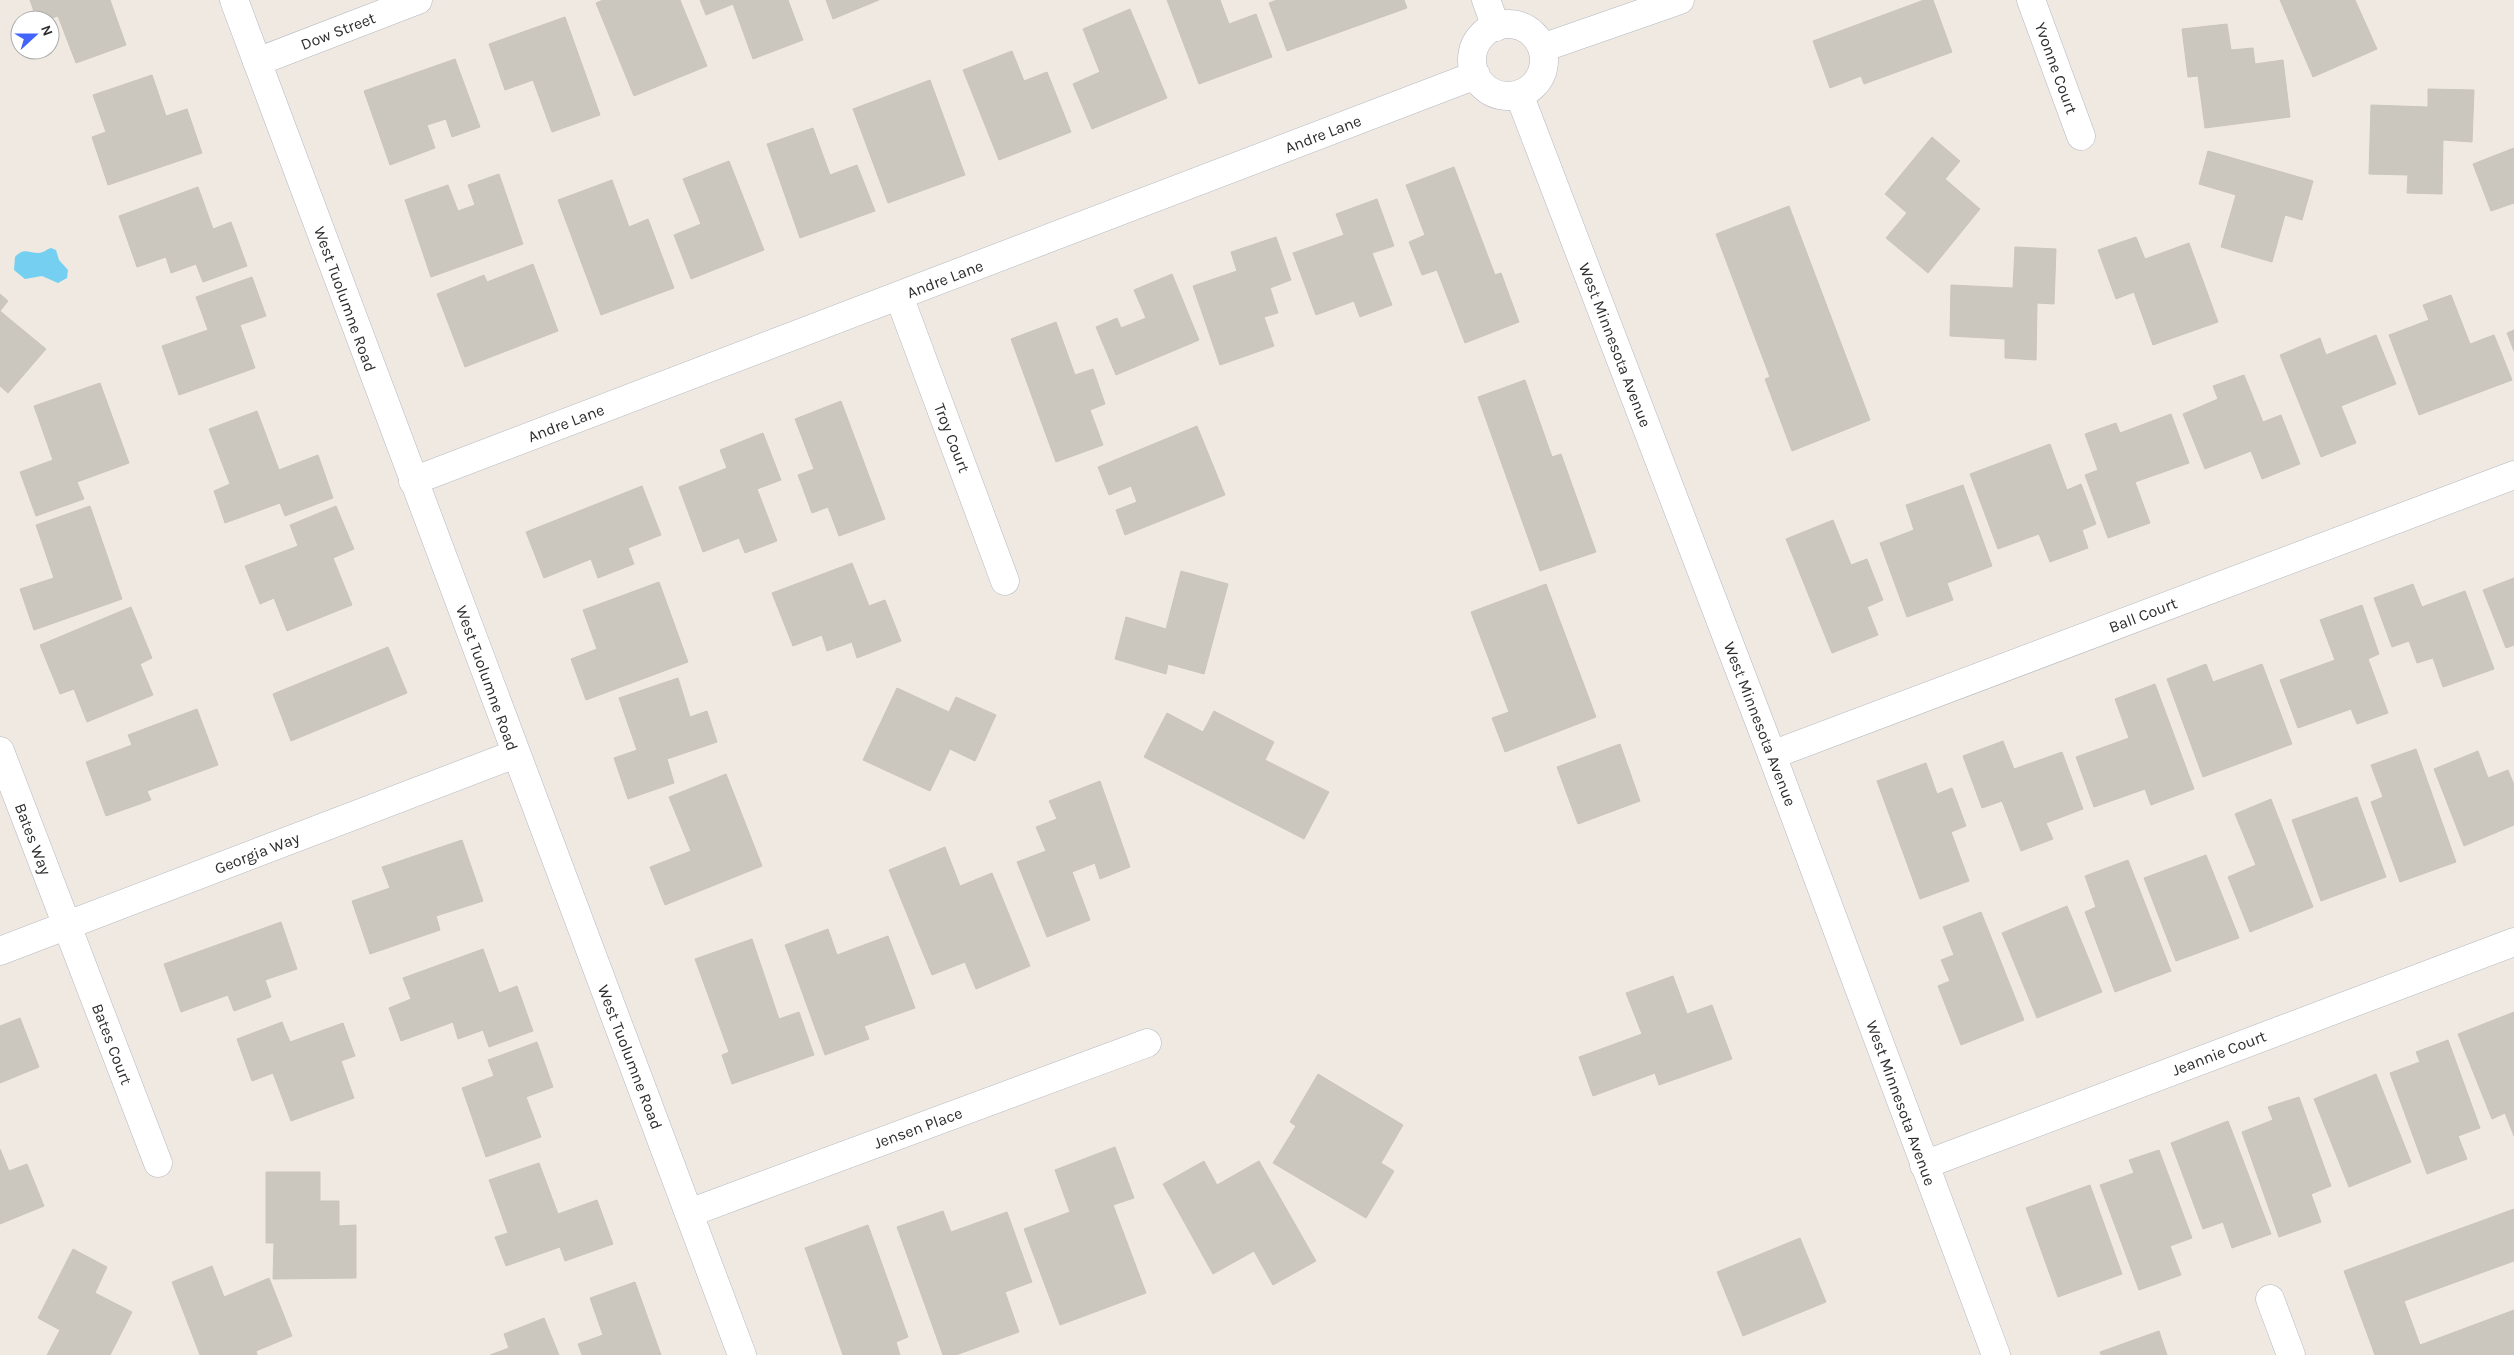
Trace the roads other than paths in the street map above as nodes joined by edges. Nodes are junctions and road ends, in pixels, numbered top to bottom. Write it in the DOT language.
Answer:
graph roads {
  1 [pos="234,0"];
  2 [pos="418,0"];
  3 [pos="1486,0"];
  4 [pos="1680,0"];
  5 [pos="2031,0"];
  6 [pos="1496,27"];
  7 [pos="1542,48"];
  8 [pos="257,62"];
  9 [pos="1476,75"];
  10 [pos="1519,94"];
  11 [pos="2081,136"];
  12 [pos="899,296"];
  13 [pos="2514,475"];
  14 [pos="413,482"];
  15 [pos="1006,581"];
  16 [pos="0,751"];
  17 [pos="515,754"];
  18 [pos="1772,755"];
  19 [pos="67,926"];
  20 [pos="2514,942"];
  21 [pos="0,951"];
  22 [pos="1147,1043"];
  23 [pos="158,1163"];
  24 [pos="1924,1165"];
  25 [pos="689,1213"];
  26 [pos="2270,1299"];
  27 [pos="742,1355"];
  28 [pos="1996,1355"];
  29 [pos="2291,1355"];
  1 -- 8 [label="street, West Tuolumne Road"];
  2 -- 8 [label="street, Dow Street"];
  3 -- 6 [label="street"];
  4 -- 7 [label="street"];
  5 -- 11 [label="street, Yvonne Court"];
  6 -- 7 [label="street"];
  6 -- 9 [label="street"];
  7 -- 10 [label="street"];
  8 -- 14 [label="street, West Tuolumne Road"];
  9 -- 10 [label="street"];
  9 -- 12 [label="street, Andre Lane"];
  10 -- 18 [label="street, West Minnesota Avenue"];
  12 -- 14 [label="street, Andre Lane"];
  12 -- 15 [label="street, Troy Court"];
  13 -- 18 [label="street, Ball Court"];
  14 -- 17 [label="street, West Tuolumne Road"];
  16 -- 19 [label="street, Bates Way"];
  17 -- 19 [label="street, Georgia Way"];
  17 -- 25 [label="street, West Tuolumne Road"];
  18 -- 24 [label="street, West Minnesota Avenue"];
  19 -- 21 [label="street, Georgia Way"];
  19 -- 23 [label="street, Bates Court"];
  20 -- 24 [label="street, Jeannie Court"];
  22 -- 25 [label="street, Jensen Place"];
  24 -- 28 [label="street, West Minnesota Avenue"];
  25 -- 27 [label="street, West Tuolumne Road"];
  26 -- 29 [label="street"];
}
